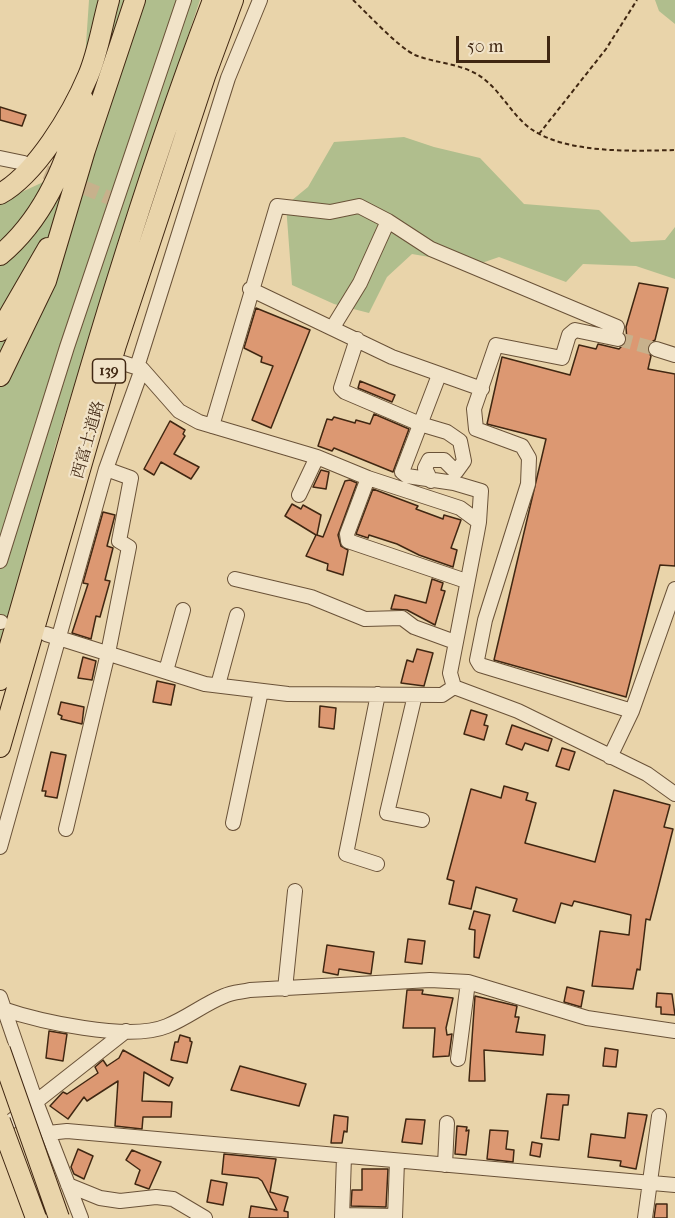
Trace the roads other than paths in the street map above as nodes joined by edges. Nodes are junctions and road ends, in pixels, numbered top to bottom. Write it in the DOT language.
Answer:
graph roads {
  1 [pos="109,0"];
  2 [pos="135,0"];
  3 [pos="184,0"];
  4 [pos="213,0"];
  5 [pos="233,0"];
  6 [pos="260,0"];
  7 [pos="88,76"];
  8 [pos="0,158"];
  9 [pos="24,163"];
  10 [pos="0,194"];
  11 [pos="69,209"];
  12 [pos="388,221"];
  13 [pos="0,255"];
  14 [pos="250,289"];
  15 [pos="333,327"];
  16 [pos="0,331"];
  17 [pos="357,339"];
  18 [pos="67,347"];
  19 [pos="656,349"];
  20 [pos="81,352"];
  21 [pos="675,355"];
  22 [pos="134,367"];
  23 [pos="439,375"];
  24 [pos="0,376"];
  25 [pos="482,389"];
  26 [pos="420,424"];
  27 [pos="212,426"];
  28 [pos="317,457"];
  29 [pos="106,469"];
  30 [pos="368,478"];
  31 [pos="455,478"];
  32 [pos="431,481"];
  33 [pos="299,495"];
  34 [pos="479,522"];
  35 [pos="0,561"];
  36 [pos="235,579"];
  37 [pos="466,581"];
  38 [pos="675,589"];
  39 [pos="183,610"];
  40 [pos="237,615"];
  41 [pos="46,634"];
  42 [pos="60,638"];
  43 [pos="455,642"];
  44 [pos="108,652"];
  45 [pos="166,671"];
  46 [pos="0,680"];
  47 [pos="218,685"];
  48 [pos="454,687"];
  49 [pos="261,690"];
  50 [pos="378,694"];
  51 [pos="415,695"];
  52 [pos="632,711"];
  53 [pos="0,747"];
  54 [pos="609,758"];
  55 [pos="675,794"];
  56 [pos="422,820"];
  57 [pos="233,823"];
  58 [pos="66,829"];
  59 [pos="0,848"];
  60 [pos="377,864"];
  61 [pos="295,891"];
  62 [pos="468,982"];
  63 [pos="285,989"];
  64 [pos="1,1005"];
  65 [pos="126,1031"];
  66 [pos="675,1031"];
  67 [pos="0,1050"];
  68 [pos="458,1059"];
  69 [pos="36,1102"];
  70 [pos="659,1116"];
  71 [pos="0,1121"];
  72 [pos="447,1123"];
  73 [pos="0,1130"];
  74 [pos="48,1133"];
  75 [pos="344,1156"];
  76 [pos="397,1161"];
  77 [pos="445,1165"];
  78 [pos="649,1183"];
  79 [pos="68,1185"];
  80 [pos="675,1185"];
  81 [pos="342,1216"];
  82 [pos="395,1217"];
  83 [pos="36,1218"];
  84 [pos="59,1218"];
  85 [pos="81,1218"];
  86 [pos="205,1218"];
  87 [pos="645,1218"];
  1 -- 7 [label="highway"];
  2 -- 11 [label="highway"];
  3 -- 18 [label="street"];
  4 -- 46 [label="highway, 西富士道路 / 139"];
  5 -- 53 [label="highway, 西富士道路 / 139"];
  6 -- 22 [label="street"];
  7 -- 10 [label="highway"];
  7 -- 13 [label="highway"];
  8 -- 9 [label="street"];
  11 -- 16 [label="highway"];
  11 -- 24 [label="highway"];
  12 -- 14 [label="street"];
  12 -- 15 [label="street"];
  12 -- 25 [label="street"];
  14 -- 15 [label="street"];
  14 -- 27 [label="street"];
  15 -- 17 [label="street"];
  17 -- 23 [label="street"];
  17 -- 26 [label="street"];
  18 -- 20 [label="street"];
  18 -- 35 [label="street"];
  19 -- 21 [label="street"];
  22 -- 27 [label="street"];
  22 -- 29 [label="street"];
  23 -- 25 [label="street"];
  23 -- 26 [label="street"];
  25 -- 52 [label="street"];
  26 -- 31 [label="street"];
  26 -- 32 [label="street"];
  27 -- 28 [label="street"];
  28 -- 30 [label="street"];
  28 -- 33 [label="street"];
  29 -- 42 [label="street"];
  29 -- 44 [label="street"];
  30 -- 34 [label="street"];
  30 -- 37 [label="street"];
  31 -- 32 [label="street"];
  31 -- 32 [label="street"];
  31 -- 34 [label="street"];
  34 -- 37 [label="street"];
  36 -- 43 [label="street"];
  37 -- 43 [label="street"];
  38 -- 52 [label="street"];
  39 -- 45 [label="street"];
  40 -- 47 [label="street"];
  41 -- 42 [label="street"];
  42 -- 44 [label="street"];
  42 -- 59 [label="street"];
  43 -- 48 [label="street"];
  44 -- 45 [label="street"];
  44 -- 58 [label="street"];
  45 -- 47 [label="street"];
  47 -- 49 [label="street"];
  48 -- 51 [label="street"];
  48 -- 54 [label="street"];
  49 -- 50 [label="street"];
  49 -- 57 [label="street"];
  50 -- 51 [label="street"];
  50 -- 60 [label="street"];
  51 -- 56 [label="street"];
  52 -- 54 [label="street"];
  54 -- 55 [label="street"];
  61 -- 63 [label="street"];
  62 -- 63 [label="street"];
  62 -- 66 [label="street"];
  62 -- 68 [label="street"];
  63 -- 65 [label="street"];
  64 -- 65 [label="street"];
  64 -- 69 [label="street"];
  65 -- 69 [label="street"];
  67 -- 84 [label="highway, bridge"];
  69 -- 73 [label="street"];
  69 -- 74 [label="street"];
  70 -- 78 [label="street"];
  71 -- 83 [label="highway, bridge"];
  72 -- 77 [label="street"];
  74 -- 75 [label="street"];
  74 -- 79 [label="street"];
  75 -- 76 [label="street"];
  75 -- 81 [label="street"];
  76 -- 77 [label="street"];
  76 -- 82 [label="street"];
  77 -- 78 [label="street"];
  78 -- 80 [label="street"];
  78 -- 87 [label="street"];
  79 -- 85 [label="street"];
  79 -- 86 [label="street"];
  81 -- 82 [label="street"];
}
